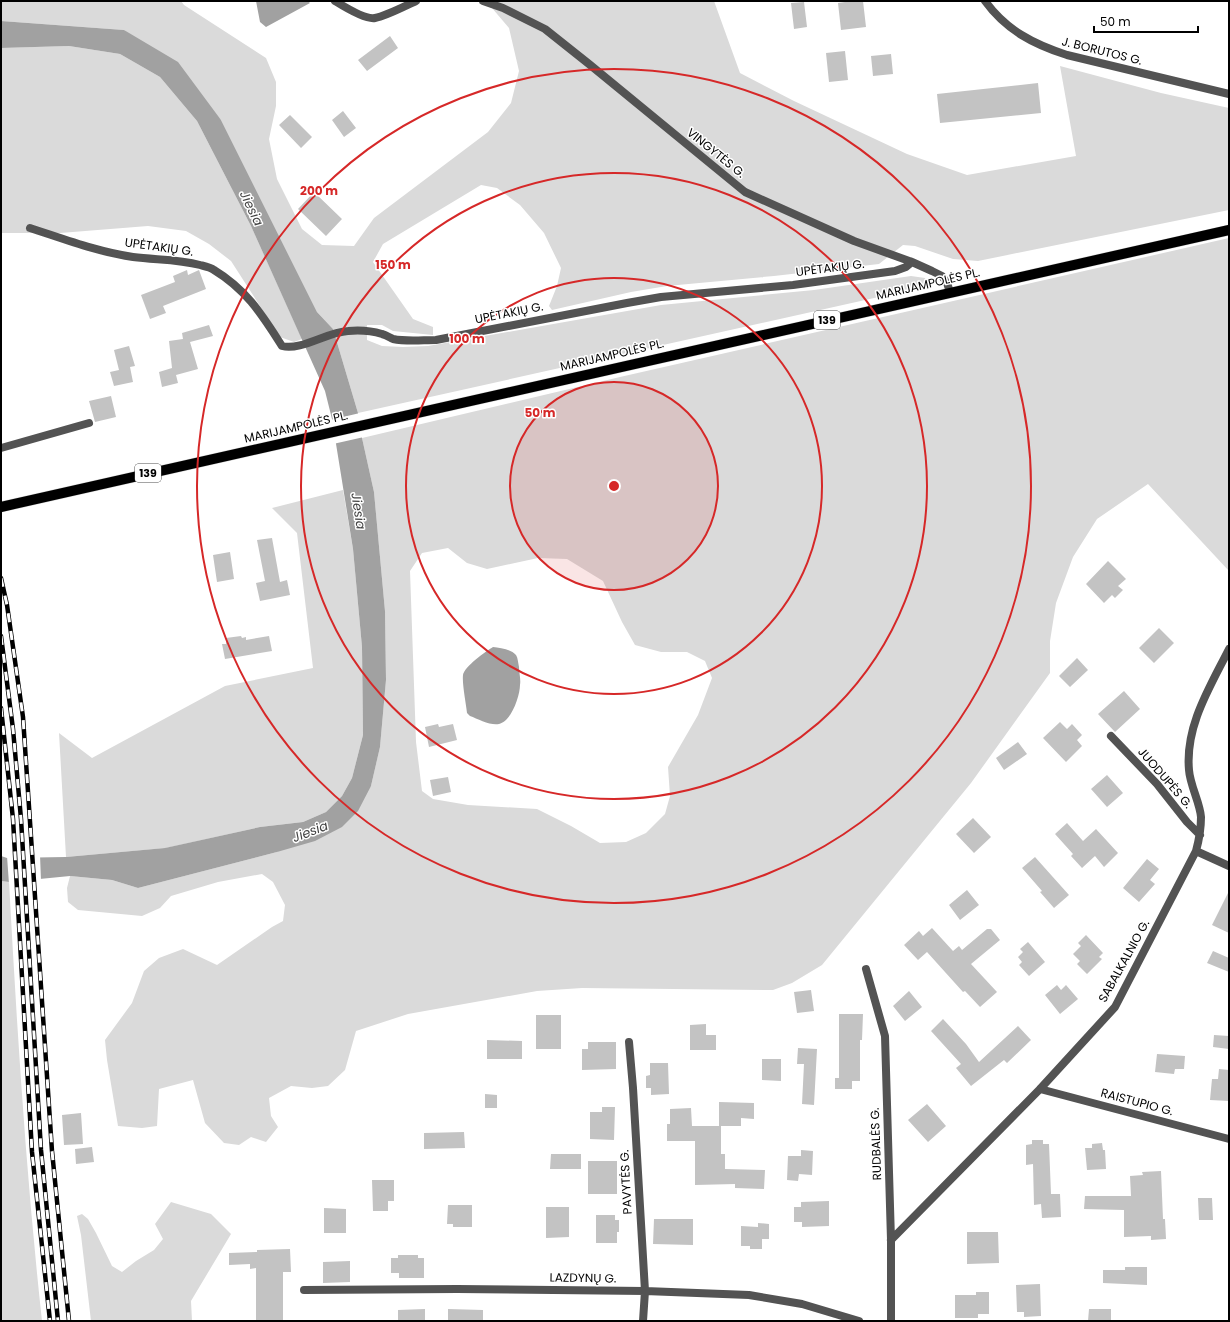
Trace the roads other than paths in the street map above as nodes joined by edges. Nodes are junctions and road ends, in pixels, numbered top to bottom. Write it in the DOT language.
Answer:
graph roads {
  1 [pos="335,1"];
  2 [pos="416,1"];
  3 [pos="483,1"];
  4 [pos="985,1"];
  5 [pos="1229,94"];
  6 [pos="30,228"];
  7 [pos="1229,230"];
  8 [pos="912,262"];
  9 [pos="950,292"];
  10 [pos="89,423"];
  11 [pos="1,448"];
  12 [pos="1,506"];
  13 [pos="1229,649"];
  14 [pos="1111,736"];
  15 [pos="1200,835"];
  16 [pos="1196,851"];
  17 [pos="1229,866"];
  18 [pos="866,969"];
  19 [pos="629,1042"];
  20 [pos="1040,1089"];
  21 [pos="1229,1139"];
  22 [pos="891,1240"];
  23 [pos="304,1290"];
  24 [pos="645,1291"];
  25 [pos="643,1321"];
  26 [pos="859,1321"];
  27 [pos="891,1321"];
  1 -- 2 [label="street"];
  3 -- 8 [label="street, VINGYTĖS G."];
  4 -- 5 [label="street, J. BORUTOS G."];
  6 -- 8 [label="street, UPĖTAKIŲ G."];
  7 -- 9 [label="main road, MARIJAMPOLĖS PL. / 139"];
  8 -- 9 [label="street, VINGYTĖS G."];
  9 -- 12 [label="main road, MARIJAMPOLĖS PL. / 139"];
  10 -- 11 [label="street"];
  13 -- 15 [label="street, SABALKALNIO G."];
  14 -- 15 [label="street, JUODUPĖS G."];
  15 -- 16 [label="street, SABALKALNIO G."];
  16 -- 17 [label="street"];
  16 -- 20 [label="street, SABALKALNIO G."];
  18 -- 22 [label="street, RUDBALĖS G."];
  19 -- 24 [label="street, PAVYTĖS G."];
  20 -- 21 [label="street, RAISTUPIO G."];
  20 -- 22 [label="street, SABALKALNIO G."];
  22 -- 27 [label="street, RUDBALĖS G."];
  23 -- 24 [label="street, LAZDYNŲ G."];
  24 -- 25 [label="street, PAVYTĖS G."];
  24 -- 26 [label="street, LAZDYNŲ G."];
}
